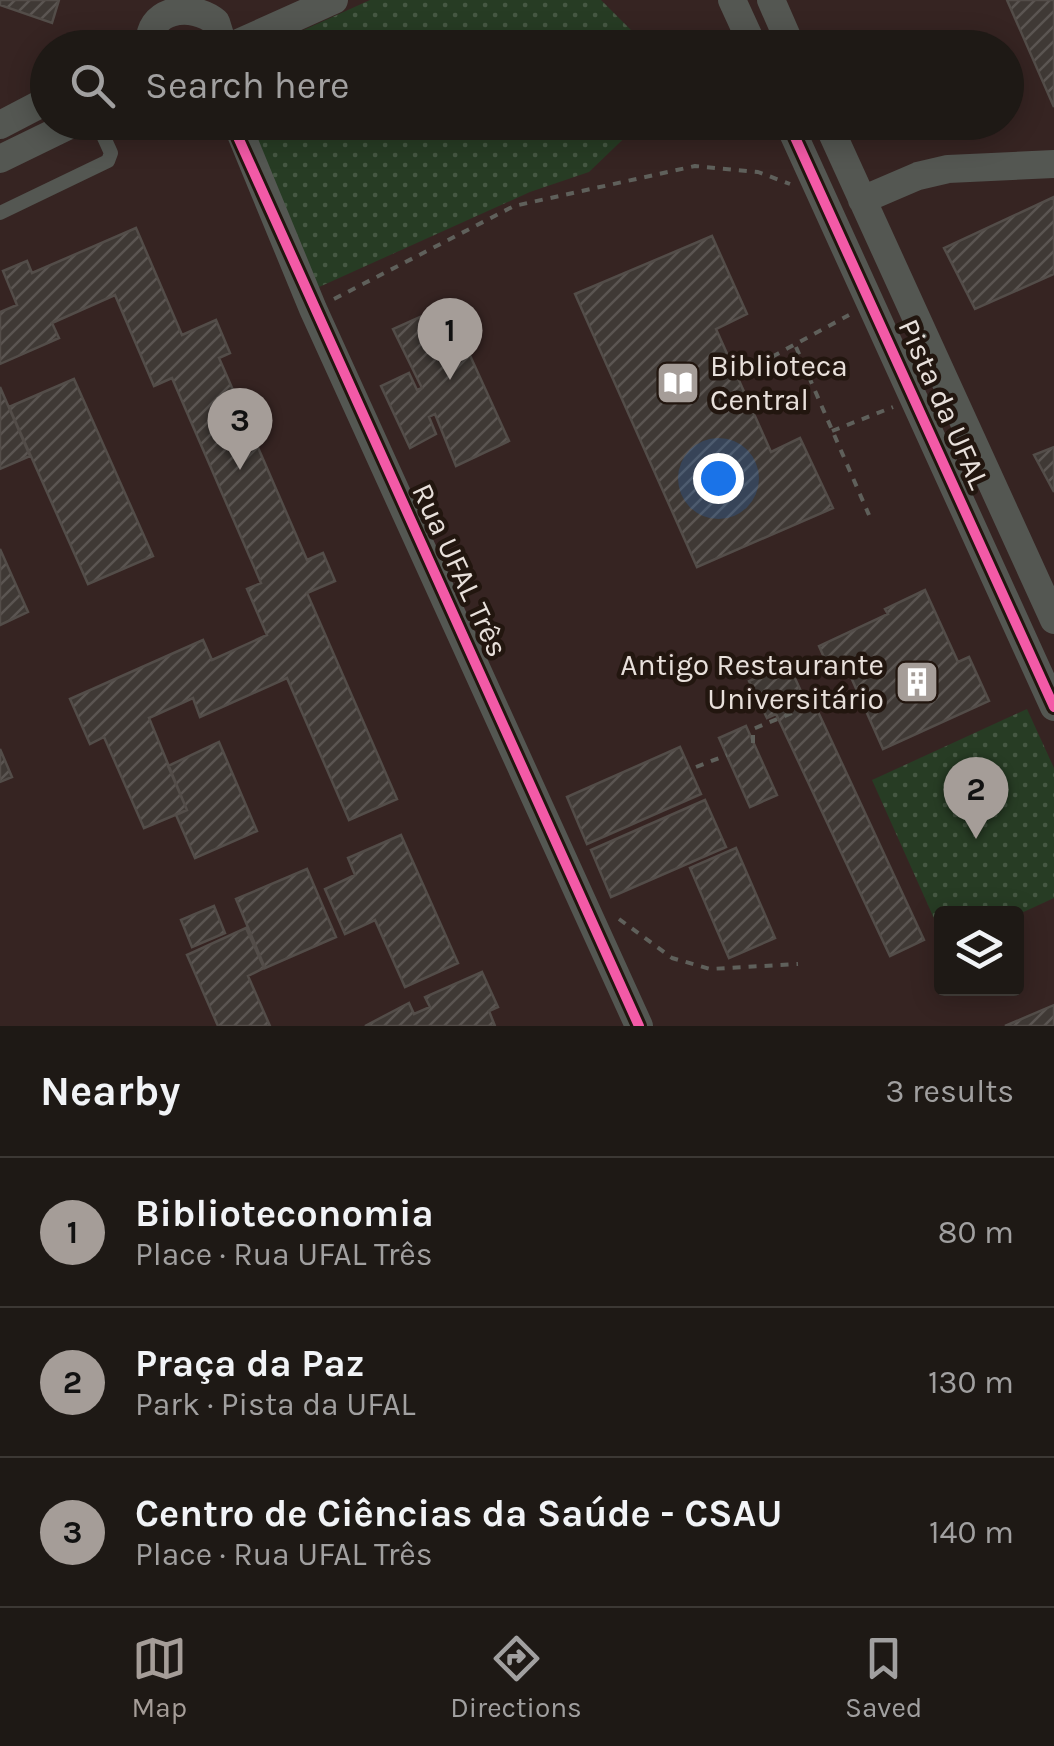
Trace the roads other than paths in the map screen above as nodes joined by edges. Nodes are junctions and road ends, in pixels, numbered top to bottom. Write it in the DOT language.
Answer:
graph roads {
  1 [pos="232,0"];
  2 [pos="334,0"];
  3 [pos="732,0"];
  4 [pos="771,0"];
  5 [pos="191,7"];
  6 [pos="150,30"];
  7 [pos="219,30"];
  8 [pos="266,30"];
  9 [pos="746,30"];
  10 [pos="784,30"];
  11 [pos="30,109"];
  12 [pos="0,125"];
  13 [pos="38,140"];
  14 [pos="105,140"];
  15 [pos="238,140"];
  16 [pos="796,140"];
  17 [pos="835,140"];
  18 [pos="0,158"];
  19 [pos="1054,164"];
  20 [pos="862,200"];
  21 [pos="0,213"];
  22 [pos="1054,620"];
  23 [pos="1054,707"];
  24 [pos="639,1026"];
  1 -- 5 [label="street"];
  2 -- 8 [label="street"];
  3 -- 9 [label="street"];
  4 -- 10 [label="street"];
  5 -- 6 [label="street"];
  5 -- 7 [label="street"];
  11 -- 12 [label="street"];
  13 -- 18 [label="street"];
  14 -- 21 [label="lane"];
  15 -- 24 [label="street, Rua UFAL Três"];
  16 -- 23 [label="street, Pista da UFAL"];
  17 -- 20 [label="street, Pista da UFAL"];
  19 -- 20 [label="street"];
  20 -- 22 [label="street, Pista da UFAL"];
}
